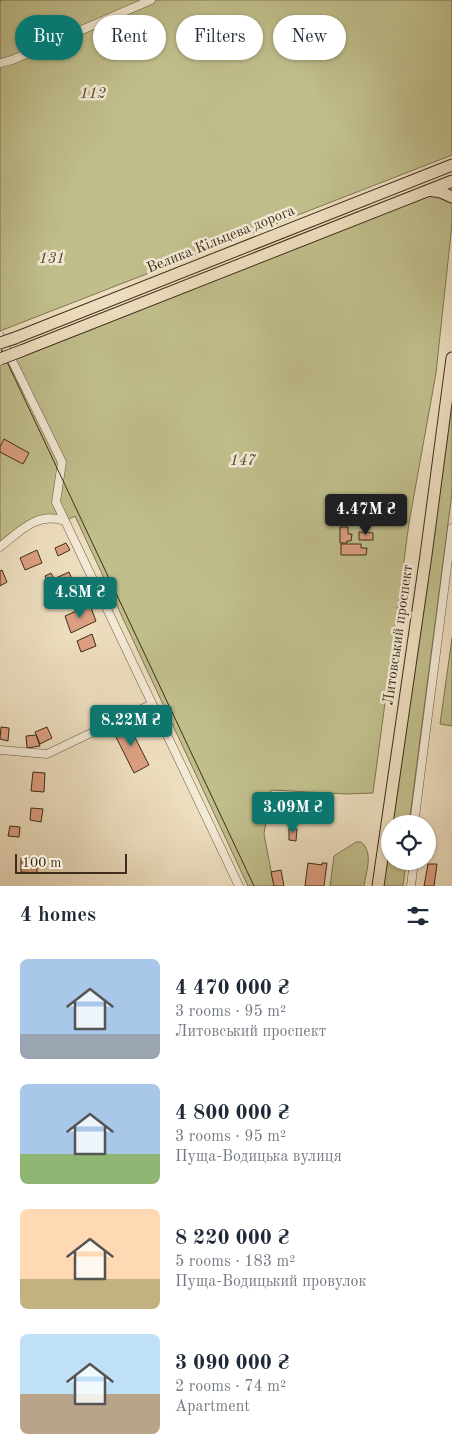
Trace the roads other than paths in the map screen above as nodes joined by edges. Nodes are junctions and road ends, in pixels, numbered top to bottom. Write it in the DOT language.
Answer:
graph roads {
  1 [pos="151,0"];
  2 [pos="0,63"];
  3 [pos="452,165"];
  4 [pos="452,181"];
  5 [pos="427,190"];
  6 [pos="452,196"];
  7 [pos="0,336"];
  8 [pos="0,344"];
  9 [pos="452,358"];
  10 [pos="0,359"];
  11 [pos="65,521"];
  12 [pos="452,528"];
  13 [pos="0,547"];
  14 [pos="152,704"];
  15 [pos="0,750"];
  16 [pos="415,815"];
  17 [pos="413,870"];
  18 [pos="238,886"];
  19 [pos="378,886"];
  20 [pos="411,886"];
  1 -- 2 [label="street"];
  3 -- 8 [label="main road, Велика Кільцева дорога, bridge"];
  4 -- 5 [label="main road, Велика Кільцева дорога"];
  5 -- 6 [label="main road"];
  5 -- 10 [label="main road, Велика Кільцева дорога, bridge"];
  7 -- 11 [label="street"];
  9 -- 19 [label="main road, Литовський проспект"];
  11 -- 13 [label="street"];
  11 -- 14 [label="street"];
  12 -- 16 [label="street"];
  14 -- 15 [label="street"];
  14 -- 18 [label="street"];
  17 -- 20 [label="street"];
}
